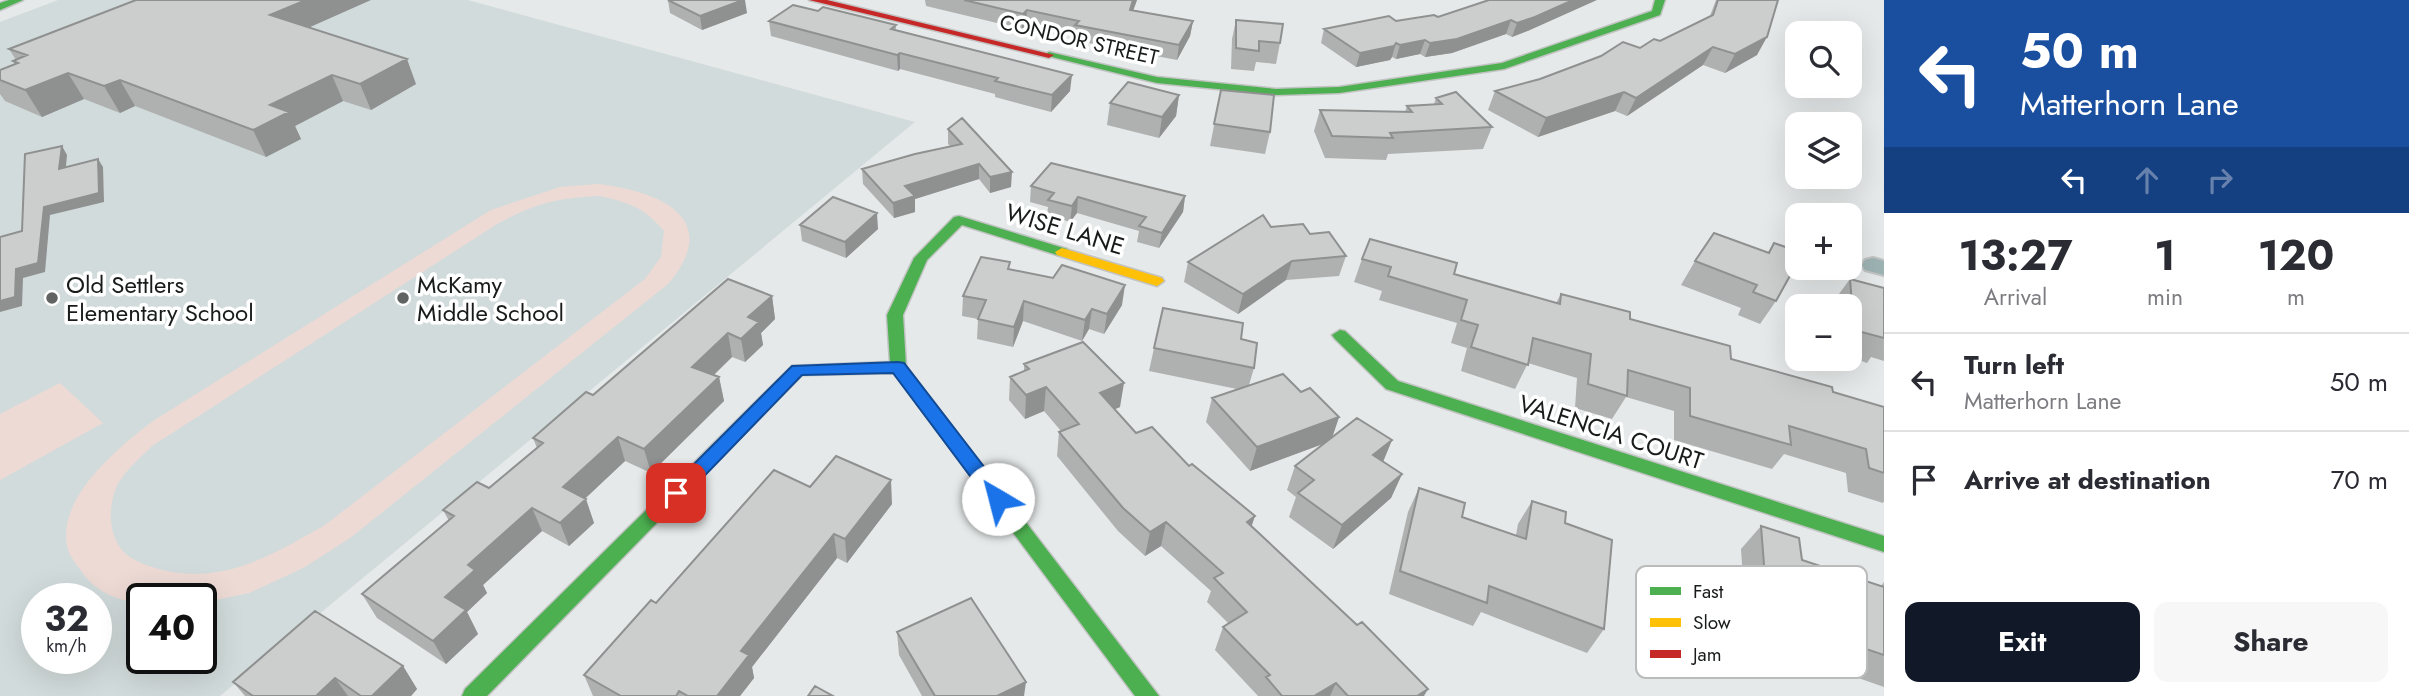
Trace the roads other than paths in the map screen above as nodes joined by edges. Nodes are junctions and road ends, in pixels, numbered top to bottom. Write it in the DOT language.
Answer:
graph roads {
  1 [pos="18,0"];
  2 [pos="814,0"];
  3 [pos="1660,0"];
  4 [pos="0,7"];
  5 [pos="1157,281"];
  6 [pos="1340,335"];
  7 [pos="898,367"];
  8 [pos="1884,544"];
  9 [pos="473,696"];
  10 [pos="1148,696"];
  1 -- 4 [label="street"];
  2 -- 3 [label="street, CONDOR STREET"];
  5 -- 7 [label="street, WISE LANE"];
  6 -- 8 [label="street, VALENCIA COURT"];
  7 -- 9 [label="street"];
  7 -- 10 [label="street"];
}
